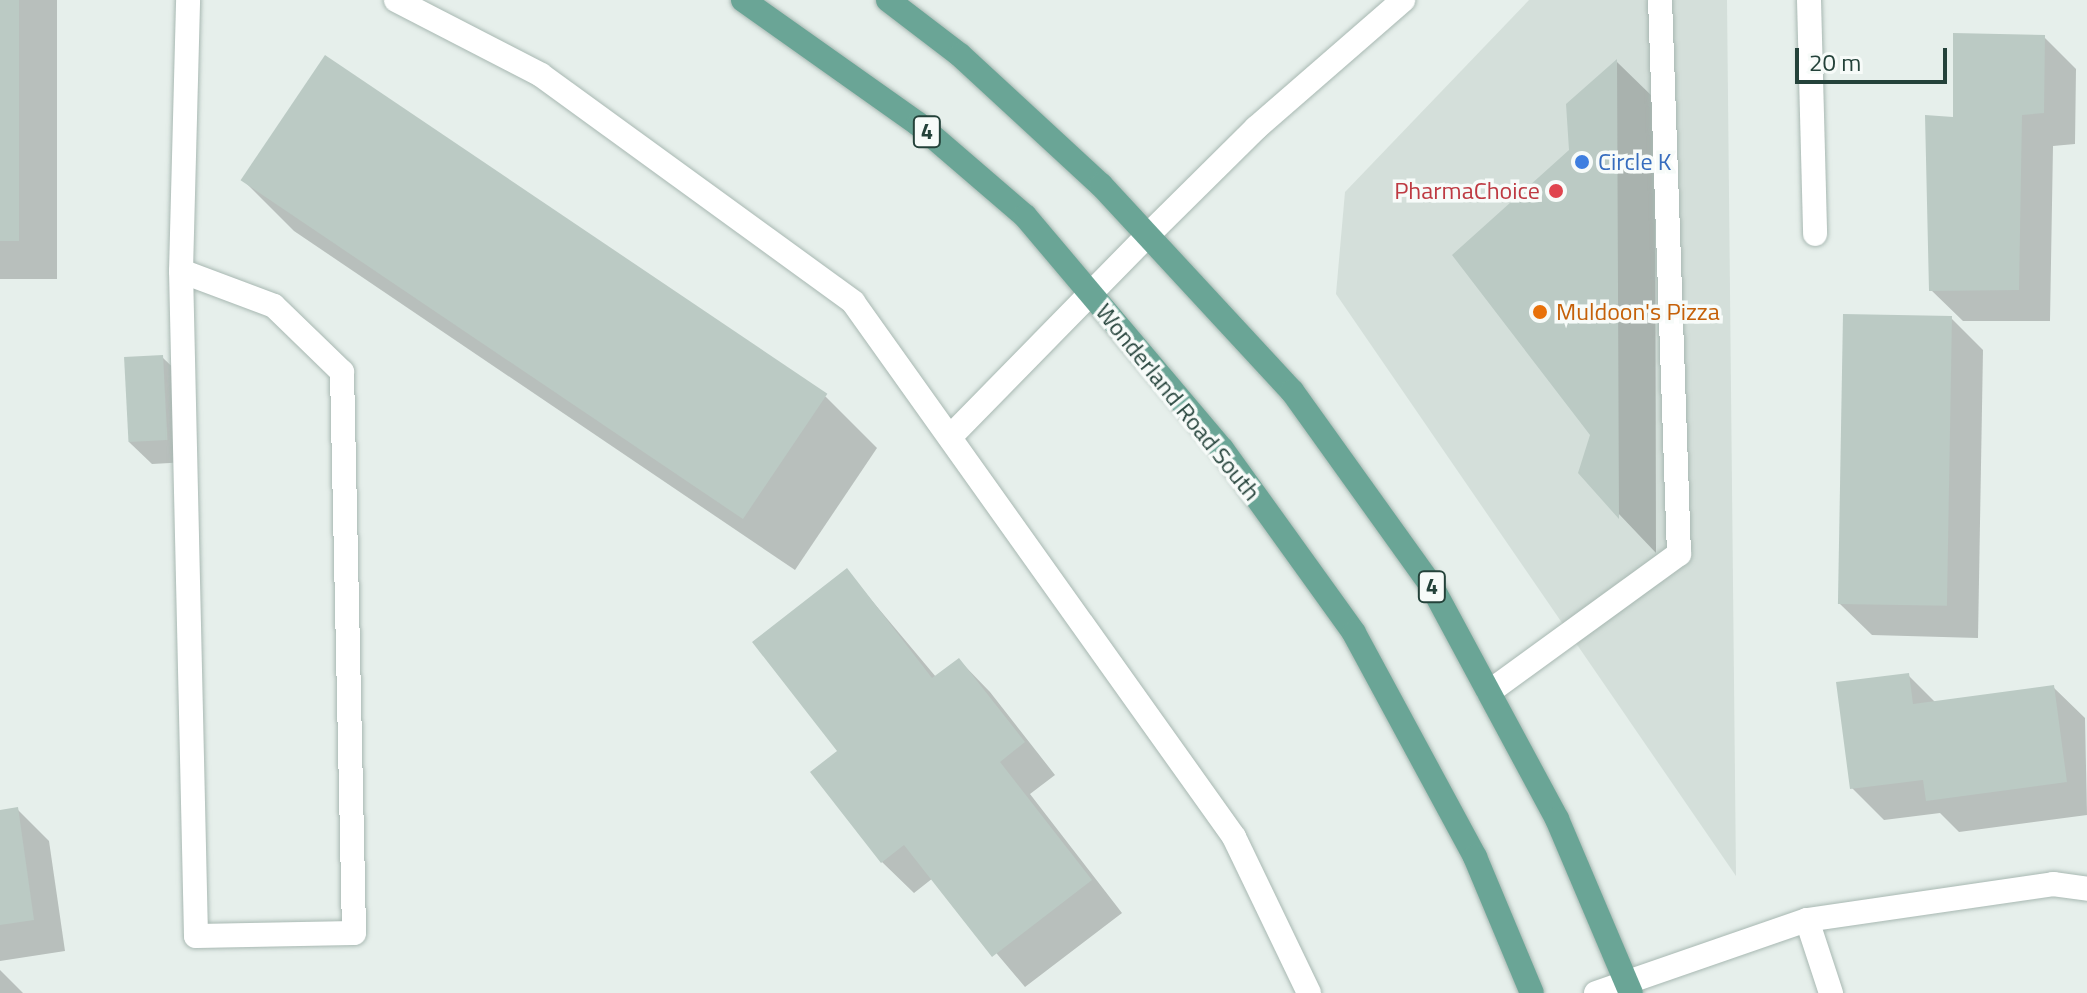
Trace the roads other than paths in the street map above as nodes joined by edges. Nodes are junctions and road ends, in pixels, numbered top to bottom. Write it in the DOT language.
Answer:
graph roads {
  1 [pos="188,0"];
  2 [pos="396,0"];
  3 [pos="743,0"];
  4 [pos="888,0"];
  5 [pos="1403,0"];
  6 [pos="1660,0"];
  7 [pos="1809,0"];
  8 [pos="1815,234"];
  9 [pos="1148,235"];
  10 [pos="181,271"];
  11 [pos="1088,292"];
  12 [pos="950,437"];
  13 [pos="1489,692"];
  14 [pos="2087,889"];
  15 [pos="1807,920"];
  16 [pos="1628,987"];
  17 [pos="1309,993"];
  18 [pos="1532,993"];
  19 [pos="1596,993"];
  20 [pos="1831,993"];
  1 -- 10 [label="street"];
  2 -- 12 [label="street"];
  3 -- 11 [label="main road, Wonderland Road South / 4"];
  4 -- 9 [label="main road, 4"];
  5 -- 9 [label="street"];
  6 -- 13 [label="street"];
  7 -- 8 [label="street"];
  9 -- 11 [label="street"];
  9 -- 13 [label="main road, 4"];
  10 -- 10 [label="street"];
  11 -- 12 [label="street"];
  11 -- 18 [label="main road, Wonderland Road South / 4"];
  12 -- 17 [label="street"];
  13 -- 16 [label="main road, 4"];
  14 -- 15 [label="street"];
  15 -- 16 [label="street"];
  15 -- 20 [label="street"];
  16 -- 19 [label="street"];
}
